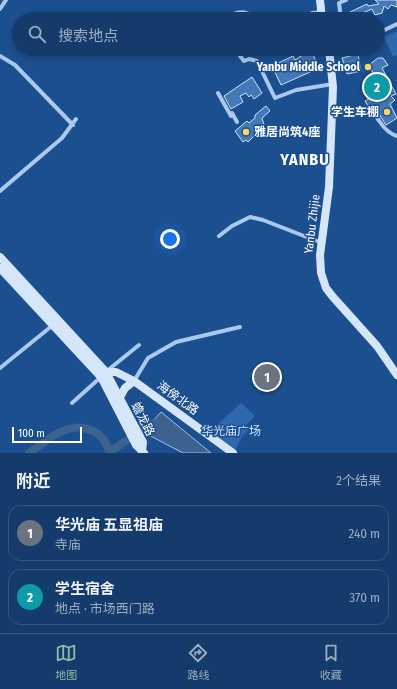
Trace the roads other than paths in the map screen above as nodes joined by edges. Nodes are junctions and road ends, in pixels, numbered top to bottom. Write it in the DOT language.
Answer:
graph roads {
  1 [pos="6,0"];
  2 [pos="320,0"];
  3 [pos="346,0"];
  4 [pos="0,9"];
  5 [pos="322,12"];
  6 [pos="340,12"];
  7 [pos="397,24"];
  8 [pos="385,30"];
  9 [pos="0,56"];
  10 [pos="240,56"];
  11 [pos="331,56"];
  12 [pos="333,84"];
  13 [pos="218,93"];
  14 [pos="226,107"];
  15 [pos="332,110"];
  16 [pos="231,116"];
  17 [pos="76,119"];
  18 [pos="237,122"];
  19 [pos="73,125"];
  20 [pos="397,136"];
  21 [pos="0,191"];
  22 [pos="219,236"];
  23 [pos="322,243"];
  24 [pos="1,264"];
  25 [pos="56,323"];
  26 [pos="240,327"];
  27 [pos="139,345"];
  28 [pos="0,368"];
  29 [pos="103,375"];
  30 [pos="397,375"];
  31 [pos="134,381"];
  32 [pos="116,401"];
  33 [pos="72,403"];
  34 [pos="143,452"];
  35 [pos="233,453"];
  1 -- 4 [label="street"];
  2 -- 5 [label="street"];
  3 -- 6 [label="street"];
  7 -- 8 [label="street"];
  9 -- 19 [label="street"];
  10 -- 12 [label="street"];
  11 -- 12 [label="street, Yanbu Zhijie"];
  12 -- 15 [label="street, Yanbu Zhijie"];
  13 -- 14 [label="street"];
  14 -- 16 [label="street"];
  14 -- 18 [label="street"];
  15 -- 20 [label="street"];
  15 -- 23 [label="street, Yanbu Zhijie"];
  17 -- 19 [label="street"];
  19 -- 21 [label="street"];
  22 -- 23 [label="street"];
  23 -- 30 [label="street, Yanbu Zhijie"];
  24 -- 25 [label="street, 蟾龙路"];
  25 -- 28 [label="street"];
  25 -- 29 [label="street, 蟾龙路"];
  26 -- 31 [label="street"];
  27 -- 29 [label="street"];
  29 -- 31 [label="street, 海傍北路"];
  29 -- 32 [label="street, 蟾龙路"];
  29 -- 33 [label="street"];
  31 -- 32 [label="street"];
  31 -- 35 [label="street, 海傍北路"];
  32 -- 34 [label="street, 蟾龙路"];
  32 -- 34 [label="street, 蟾龙路"];
}
